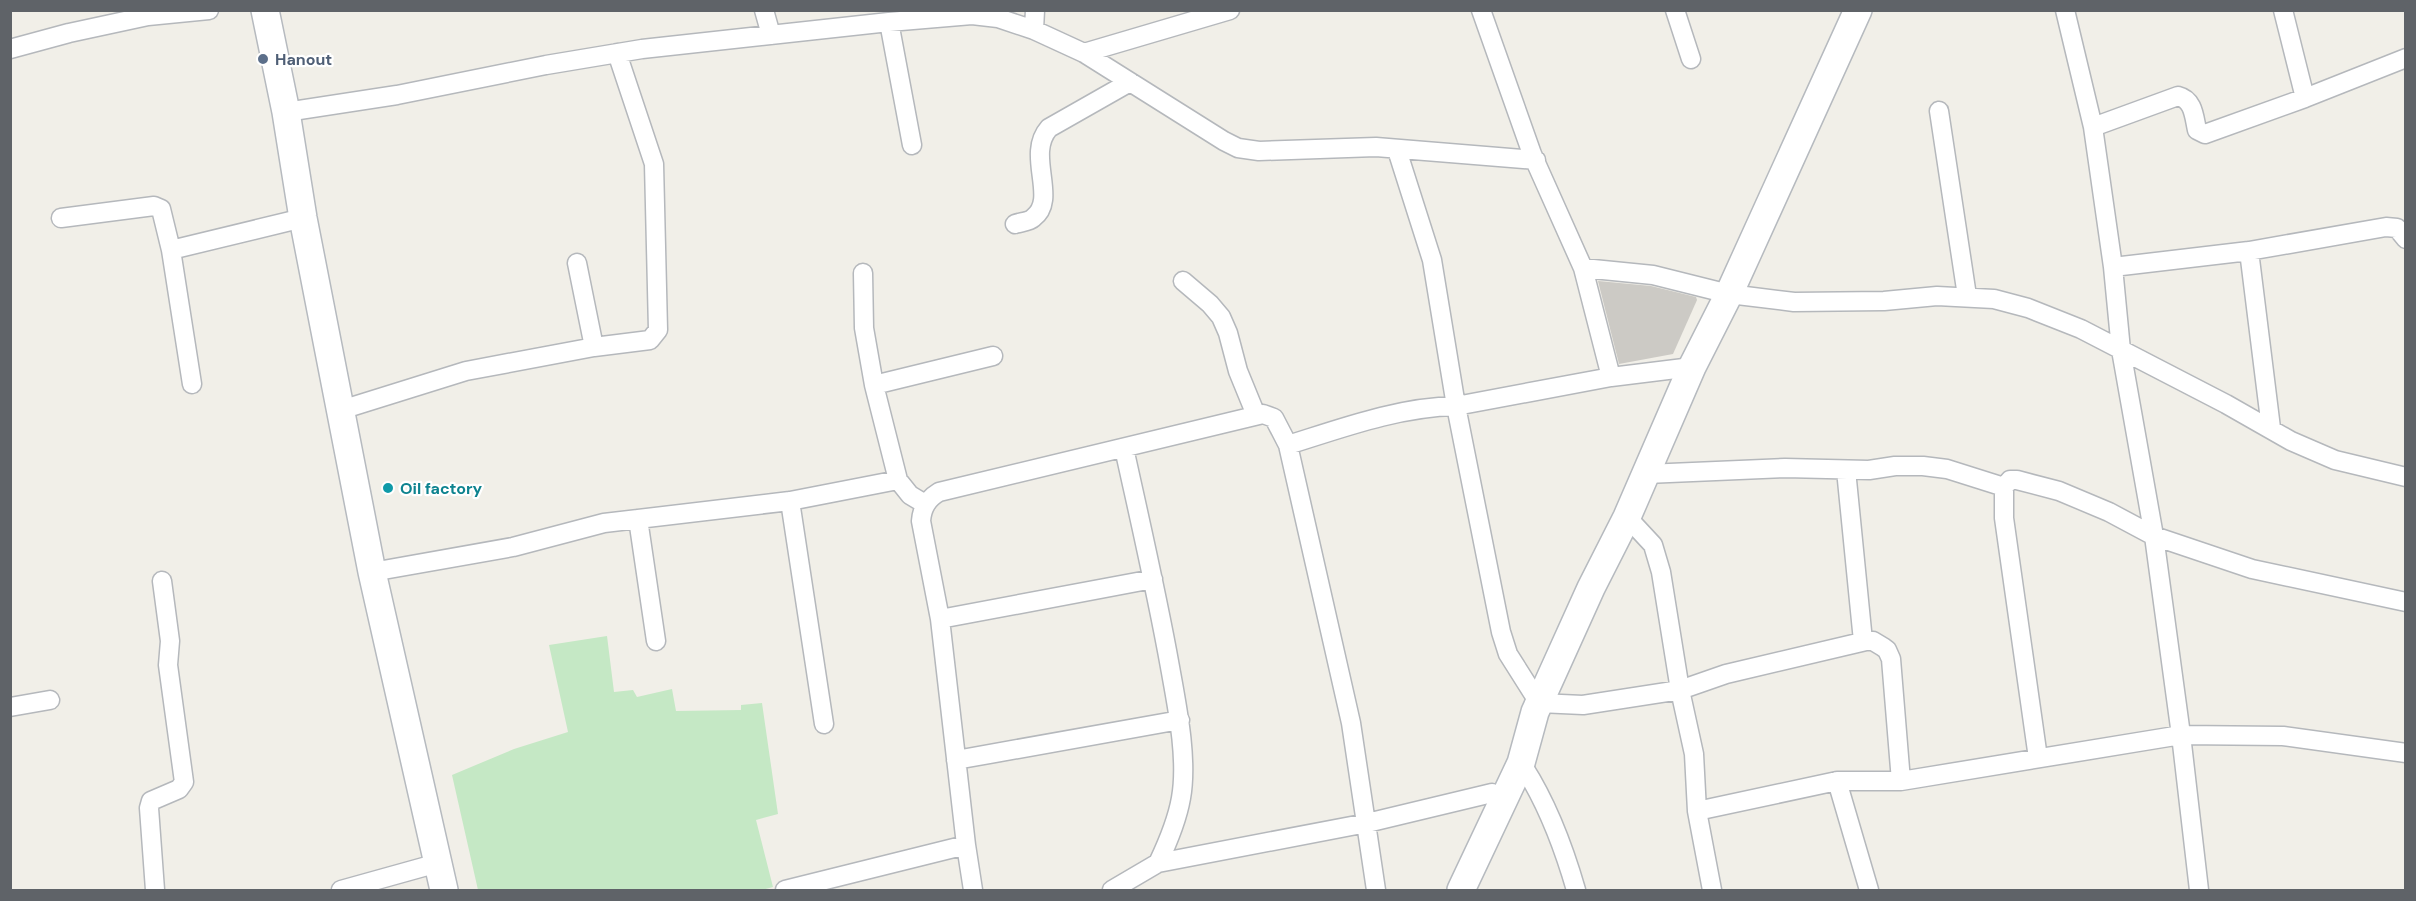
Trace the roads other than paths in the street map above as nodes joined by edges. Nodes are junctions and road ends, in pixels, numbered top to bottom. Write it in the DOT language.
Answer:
graph roads {
  1 [pos="209,10"];
  2 [pos="265,10"];
  3 [pos="764,10"];
  4 [pos="1035,10"];
  5 [pos="1230,10"];
  6 [pos="1481,10"];
  7 [pos="1674,10"];
  8 [pos="1858,10"];
  9 [pos="2065,10"];
  10 [pos="2283,10"];
  11 [pos="148,13"];
  12 [pos="889,22"];
  13 [pos="1034,30"];
  14 [pos="771,35"];
  15 [pos="10,49"];
  16 [pos="616,53"];
  17 [pos="1084,53"];
  18 [pos="2406,58"];
  19 [pos="1691,59"];
  20 [pos="1130,82"];
  21 [pos="2305,98"];
  22 [pos="1939,111"];
  23 [pos="286,112"];
  24 [pos="2093,128"];
  25 [pos="912,145"];
  26 [pos="1397,150"];
  27 [pos="1536,160"];
  28 [pos="61,218"];
  29 [pos="303,218"];
  30 [pos="1015,224"];
  31 [pos="2406,239"];
  32 [pos="171,250"];
  33 [pos="2249,251"];
  34 [pos="577,263"];
  35 [pos="2113,267"];
  36 [pos="1583,268"];
  37 [pos="863,273"];
  38 [pos="1183,281"];
  39 [pos="1729,294"];
  40 [pos="1967,296"];
  41 [pos="594,347"];
  42 [pos="2121,350"];
  43 [pos="993,356"];
  44 [pos="1692,367"];
  45 [pos="1611,377"];
  46 [pos="192,384"];
  47 [pos="874,385"];
  48 [pos="1456,406"];
  49 [pos="341,410"];
  50 [pos="1256,415"];
  51 [pos="2271,428"];
  52 [pos="1288,445"];
  53 [pos="1124,448"];
  54 [pos="1846,470"];
  55 [pos="1646,474"];
  56 [pos="2406,477"];
  57 [pos="898,480"];
  58 [pos="2004,488"];
  59 [pos="790,501"];
  60 [pos="925,504"];
  61 [pos="1627,517"];
  62 [pos="638,519"];
  63 [pos="2154,536"];
  64 [pos="372,572"];
  65 [pos="1153,579"];
  66 [pos="162,581"];
  67 [pos="2406,602"];
  68 [pos="940,619"];
  69 [pos="656,641"];
  70 [pos="1863,641"];
  71 [pos="1680,690"];
  72 [pos="50,700"];
  73 [pos="10,706"];
  74 [pos="1537,708"];
  75 [pos="1180,720"];
  76 [pos="824,724"];
  77 [pos="2181,735"];
  78 [pos="2406,753"];
  79 [pos="2038,758"];
  80 [pos="956,760"];
  81 [pos="1521,763"];
  82 [pos="1837,781"];
  83 [pos="1901,781"];
  84 [pos="1492,793"];
  85 [pos="1697,811"];
  86 [pos="1367,824"];
  87 [pos="966,845"];
  88 [pos="438,863"];
  89 [pos="1158,863"];
  90 [pos="155,891"];
  91 [pos="341,891"];
  92 [pos="444,891"];
  93 [pos="785,891"];
  94 [pos="973,891"];
  95 [pos="1112,891"];
  96 [pos="1376,891"];
  97 [pos="1443,891"];
  98 [pos="1461,891"];
  99 [pos="1576,891"];
  100 [pos="1712,891"];
  101 [pos="1869,891"];
  102 [pos="2199,891"];
  1 -- 11 [label="street"];
  2 -- 23 [label="main road"];
  3 -- 14 [label="street"];
  4 -- 13 [label="street"];
  5 -- 17 [label="street"];
  6 -- 27 [label="street"];
  7 -- 19 [label="street"];
  8 -- 39 [label="main road"];
  9 -- 24 [label="street"];
  10 -- 21 [label="street"];
  11 -- 15 [label="street"];
  12 -- 13 [label="street"];
  12 -- 14 [label="street"];
  12 -- 25 [label="street"];
  13 -- 17 [label="street"];
  14 -- 16 [label="street"];
  16 -- 23 [label="street"];
  16 -- 41 [label="street"];
  17 -- 20 [label="street"];
  18 -- 21 [label="street"];
  20 -- 26 [label="street"];
  20 -- 30 [label="street"];
  21 -- 24 [label="street"];
  22 -- 40 [label="street"];
  23 -- 29 [label="main road"];
  24 -- 35 [label="street"];
  26 -- 27 [label="street"];
  26 -- 48 [label="street"];
  27 -- 36 [label="street"];
  28 -- 32 [label="street"];
  29 -- 32 [label="street"];
  29 -- 49 [label="main road"];
  31 -- 33 [label="street"];
  32 -- 46 [label="street"];
  33 -- 35 [label="street"];
  33 -- 51 [label="street"];
  34 -- 41 [label="street"];
  35 -- 42 [label="street"];
  36 -- 39 [label="street"];
  36 -- 45 [label="street"];
  37 -- 47 [label="street"];
  38 -- 50 [label="street"];
  39 -- 40 [label="street"];
  39 -- 44 [label="main road"];
  40 -- 42 [label="street"];
  41 -- 49 [label="street"];
  42 -- 51 [label="street"];
  42 -- 63 [label="street"];
  43 -- 47 [label="street"];
  44 -- 45 [label="street"];
  44 -- 55 [label="main road"];
  45 -- 48 [label="street"];
  47 -- 57 [label="street"];
  48 -- 52 [label="street"];
  48 -- 74 [label="street"];
  49 -- 64 [label="main road"];
  50 -- 52 [label="street"];
  50 -- 53 [label="street"];
  51 -- 56 [label="street"];
  52 -- 86 [label="street"];
  53 -- 60 [label="street"];
  53 -- 65 [label="street"];
  54 -- 55 [label="street"];
  54 -- 58 [label="street"];
  54 -- 70 [label="street"];
  55 -- 61 [label="main road"];
  57 -- 59 [label="street"];
  57 -- 60 [label="street"];
  58 -- 63 [label="street"];
  58 -- 79 [label="street"];
  59 -- 62 [label="street"];
  59 -- 76 [label="street"];
  60 -- 68 [label="street"];
  61 -- 71 [label="street"];
  61 -- 74 [label="main road"];
  62 -- 64 [label="street"];
  62 -- 69 [label="street"];
  63 -- 67 [label="street"];
  63 -- 77 [label="street"];
  64 -- 88 [label="main road"];
  65 -- 68 [label="street"];
  65 -- 75 [label="street"];
  66 -- 90 [label="street"];
  68 -- 80 [label="street"];
  70 -- 71 [label="street"];
  70 -- 83 [label="street"];
  71 -- 74 [label="street"];
  71 -- 85 [label="street"];
  72 -- 73 [label="street"];
  74 -- 81 [label="main road"];
  74 -- 84 [label="main road"];
  75 -- 80 [label="street"];
  75 -- 89 [label="street"];
  77 -- 78 [label="street"];
  77 -- 79 [label="street"];
  77 -- 102 [label="street"];
  79 -- 83 [label="street"];
  80 -- 87 [label="street"];
  81 -- 98 [label="main road"];
  81 -- 99 [label="street"];
  82 -- 83 [label="street"];
  82 -- 85 [label="street"];
  82 -- 101 [label="street"];
  84 -- 86 [label="street"];
  84 -- 97 [label="main road"];
  85 -- 100 [label="street"];
  86 -- 89 [label="street"];
  86 -- 96 [label="street"];
  87 -- 93 [label="street"];
  87 -- 94 [label="street"];
  88 -- 91 [label="street"];
  88 -- 92 [label="main road"];
  89 -- 95 [label="street"];
}
